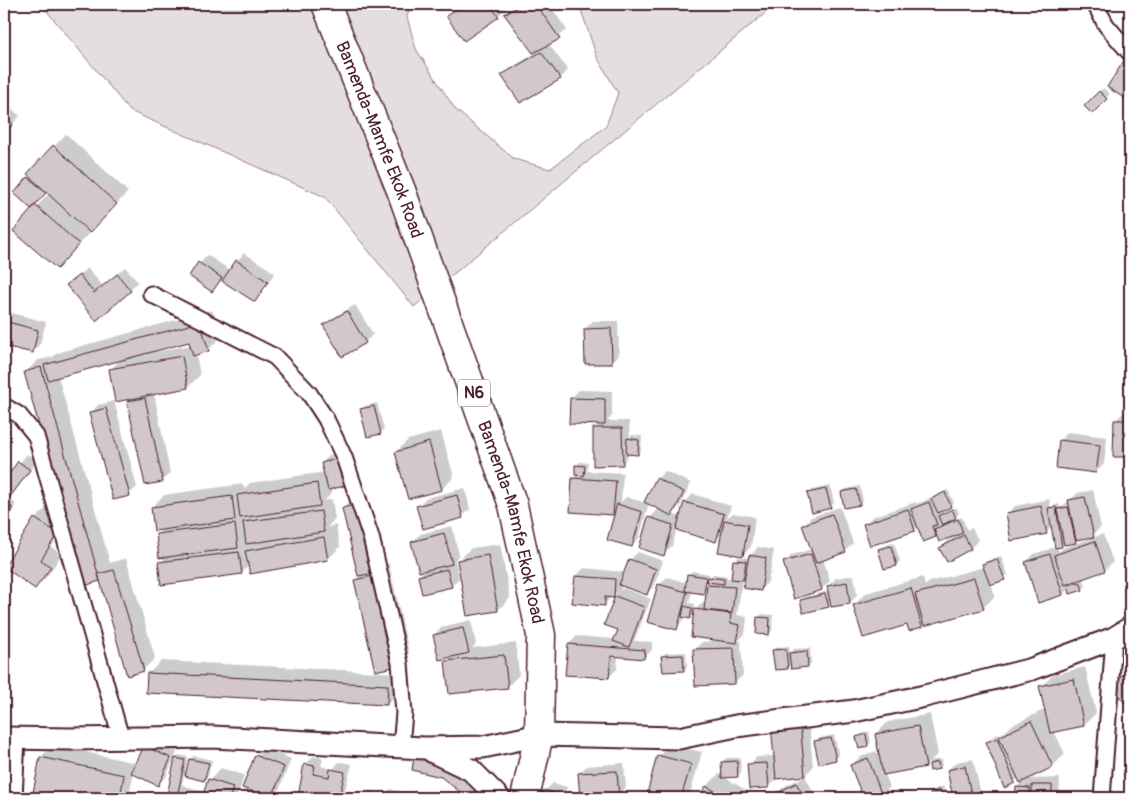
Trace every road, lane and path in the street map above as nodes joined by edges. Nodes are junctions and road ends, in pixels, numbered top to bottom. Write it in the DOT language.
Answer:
graph roads {
  1 [pos="326,4"];
  2 [pos="1095,4"];
  3 [pos="1130,53"];
  4 [pos="151,294"];
  5 [pos="4,406"];
  6 [pos="1122,633"];
  7 [pos="539,735"];
  8 [pos="10,738"];
  9 [pos="121,738"];
  10 [pos="401,746"];
  11 [pos="424,748"];
  12 [pos="14,798"];
  13 [pos="499,798"];
  14 [pos="525,798"];
  15 [pos="1102,798"];
  1 -- 7 [label="highway, Bamenda-Mamfe Ekok Road / N6"];
  2 -- 3 [label="street"];
  4 -- 10 [label="street"];
  5 -- 9 [label="street"];
  6 -- 7 [label="street"];
  6 -- 15 [label="street"];
  7 -- 11 [label="street"];
  7 -- 14 [label="highway, Bamenda-Mamfe Ekok Road / N6"];
  8 -- 9 [label="street"];
  8 -- 12 [label="street"];
  9 -- 10 [label="street"];
  10 -- 11 [label="street"];
  11 -- 13 [label="street"];
}
